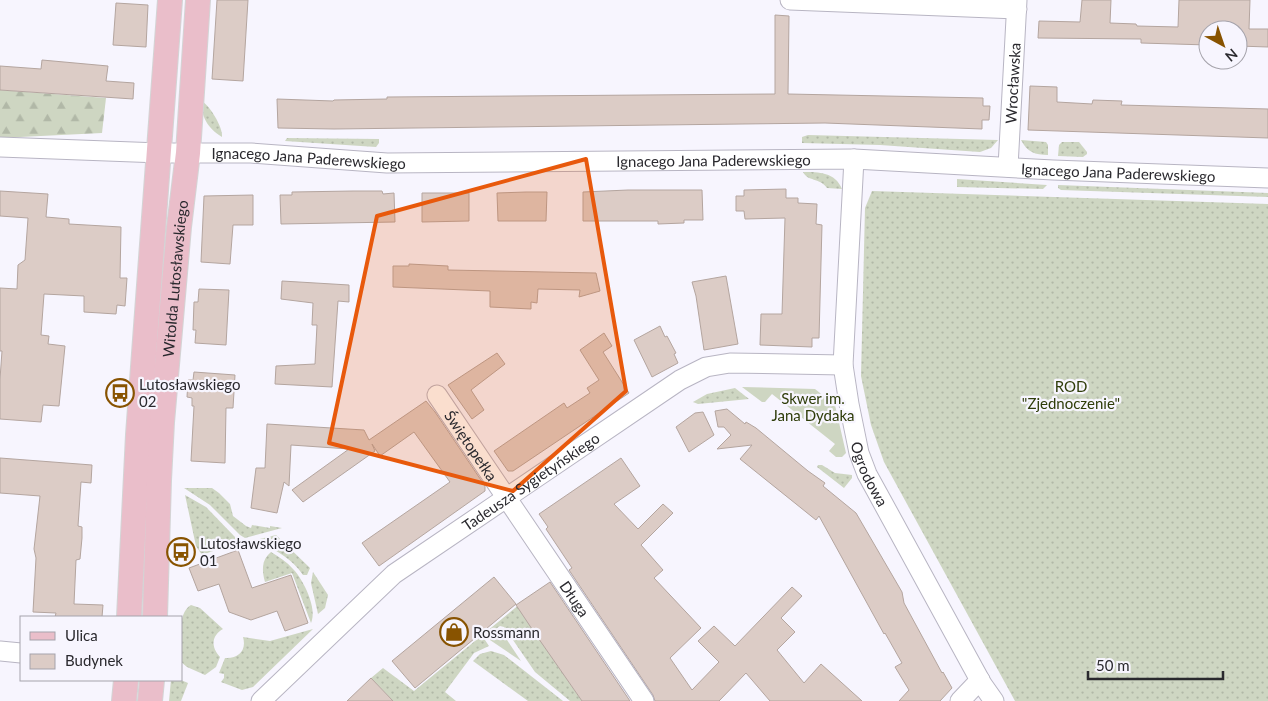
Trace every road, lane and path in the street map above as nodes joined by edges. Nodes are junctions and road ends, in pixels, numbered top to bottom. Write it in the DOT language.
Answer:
graph roads {
  1 [pos="170,0"];
  2 [pos="198,0"];
  3 [pos="790,0"];
  4 [pos="1017,4"];
  5 [pos="0,147"];
  6 [pos="160,153"];
  7 [pos="188,153"];
  8 [pos="854,159"];
  9 [pos="1008,167"];
  10 [pos="1268,178"];
  11 [pos="843,365"];
  12 [pos="437,395"];
  13 [pos="506,497"];
  14 [pos="129,616"];
  15 [pos="155,616"];
  16 [pos="0,651"];
  17 [pos="20,653"];
  18 [pos="980,680"];
  19 [pos="126,681"];
  20 [pos="152,681"];
  21 [pos="124,701"];
  22 [pos="150,701"];
  23 [pos="261,701"];
  24 [pos="644,701"];
  25 [pos="960,701"];
  26 [pos="994,701"];
  1 -- 6 [label="main road, Witolda Lutosławskiego"];
  2 -- 7 [label="main road, Witolda Lutosławskiego"];
  3 -- 4 [label="street"];
  4 -- 9 [label="street, Wrocławska"];
  5 -- 6 [label="street, Ignacego Jana Paderewskiego"];
  6 -- 7 [label="street, Ignacego Jana Paderewskiego"];
  6 -- 14 [label="main road, Witolda Lutosławskiego"];
  7 -- 8 [label="street, Ignacego Jana Paderewskiego"];
  7 -- 15 [label="main road, Witolda Lutosławskiego"];
  8 -- 9 [label="street, Ignacego Jana Paderewskiego"];
  8 -- 11 [label="street, Ogrodowa"];
  9 -- 10 [label="street, Ignacego Jana Paderewskiego"];
  11 -- 13 [label="street, Tadeusza Sygietyńskiego"];
  11 -- 18 [label="street, Ogrodowa"];
  12 -- 13 [label="street, Świętopełka"];
  13 -- 23 [label="street, Tadeusza Sygietyńskiego"];
  13 -- 24 [label="street, Długa"];
  16 -- 17 [label="street"];
  18 -- 25 [label="street"];
  18 -- 26 [label="street, Ogrodowa"];
  19 -- 21 [label="main road"];
  20 -- 22 [label="main road"];
}
